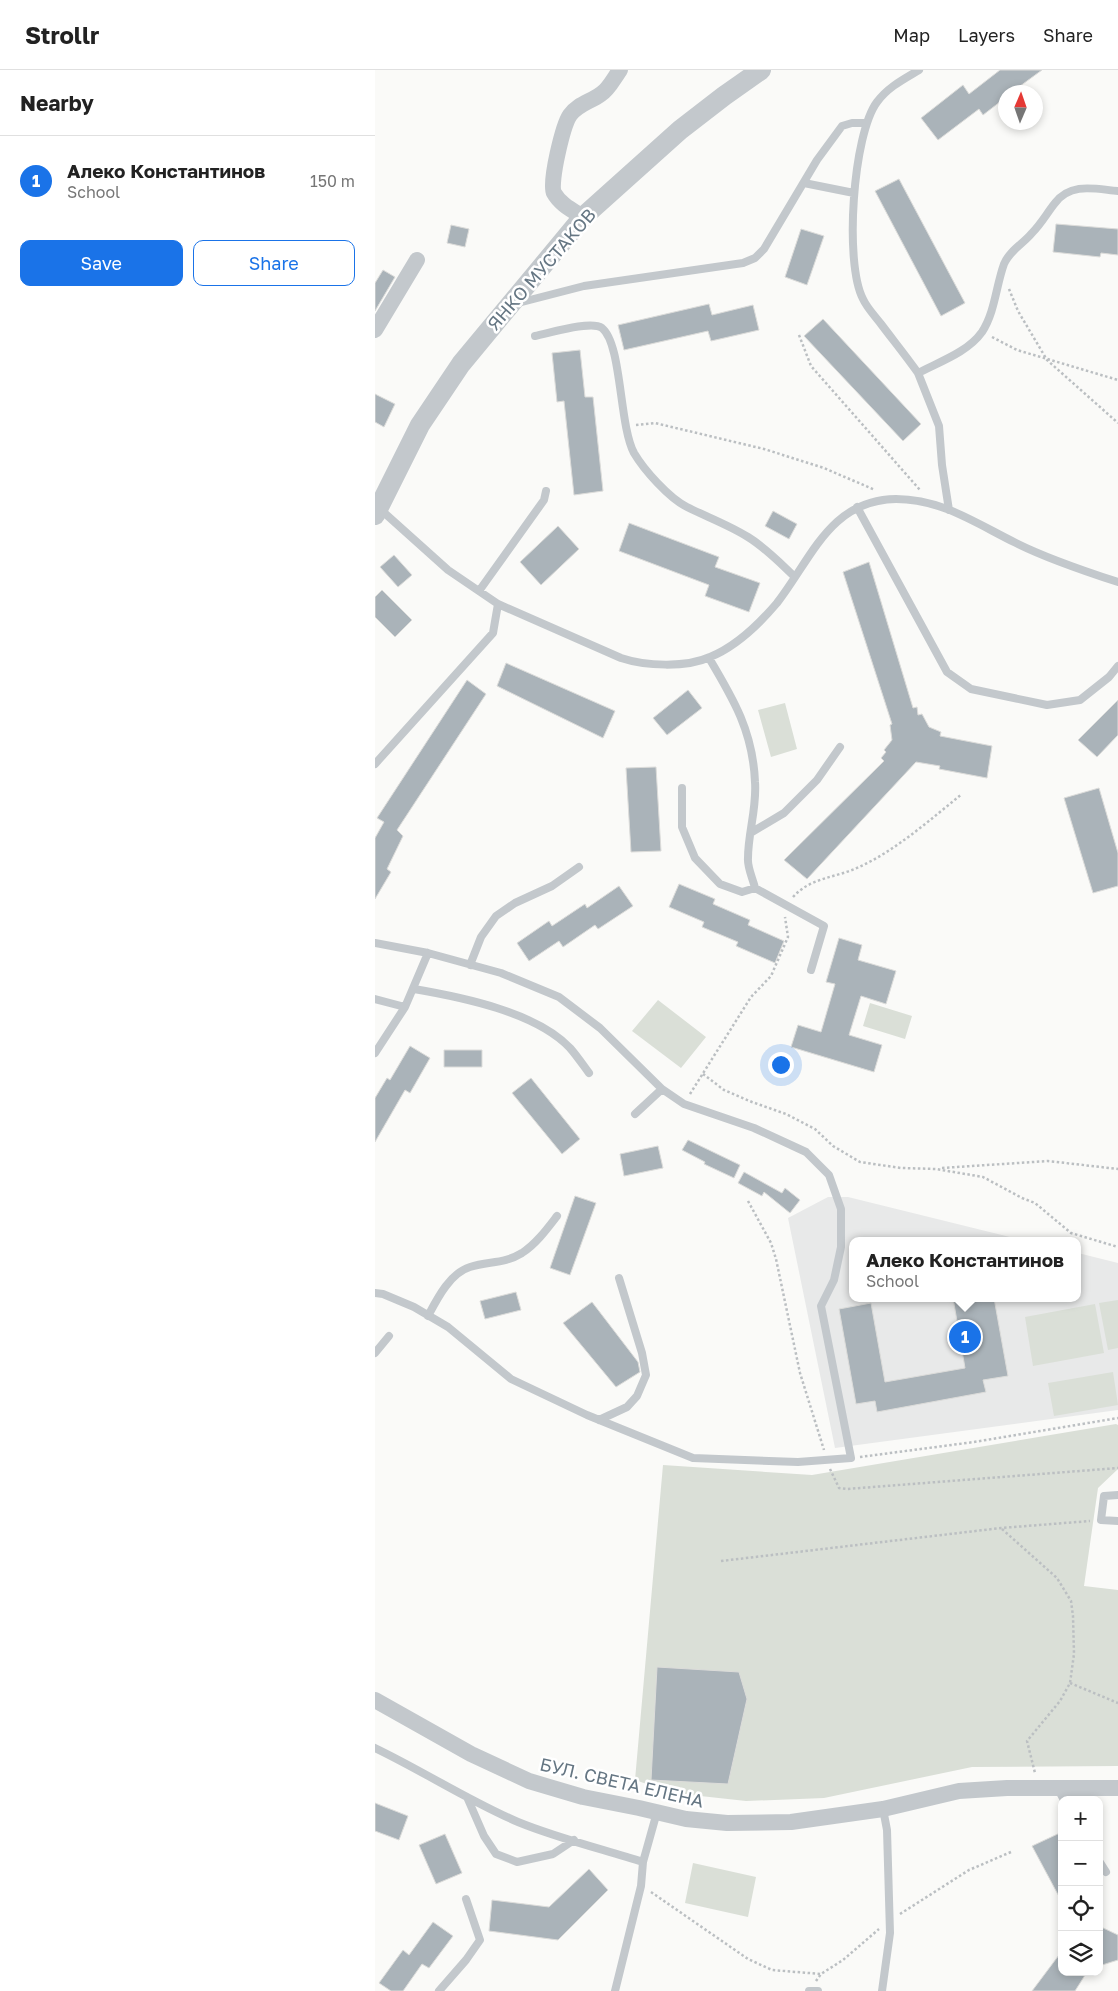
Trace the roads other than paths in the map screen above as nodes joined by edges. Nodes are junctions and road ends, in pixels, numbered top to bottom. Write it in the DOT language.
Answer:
graph roads {
  1 [pos="620,70"];
  2 [pos="761,70"];
  3 [pos="919,70"];
  4 [pos="866,123"];
  5 [pos="804,183"];
  6 [pos="1118,191"];
  7 [pos="853,193"];
  8 [pos="583,217"];
  9 [pos="417,260"];
  10 [pos="507,306"];
  11 [pos="375,330"];
  12 [pos="535,336"];
  13 [pos="918,372"];
  14 [pos="546,491"];
  15 [pos="857,507"];
  16 [pos="949,510"];
  17 [pos="377,511"];
  18 [pos="795,577"];
  19 [pos="1118,582"];
  20 [pos="479,591"];
  21 [pos="498,604"];
  22 [pos="709,658"];
  23 [pos="1118,666"];
  24 [pos="840,747"];
  25 [pos="375,764"];
  26 [pos="682,788"];
  27 [pos="752,832"];
  28 [pos="579,867"];
  29 [pos="755,888"];
  30 [pos="375,943"];
  31 [pos="428,953"];
  32 [pos="470,964"];
  33 [pos="811,970"];
  34 [pos="414,989"];
  35 [pos="375,999"];
  36 [pos="405,1007"];
  37 [pos="375,1054"];
  38 [pos="589,1073"];
  39 [pos="662,1089"];
  40 [pos="635,1114"];
  41 [pos="557,1216"];
  42 [pos="619,1278"];
  43 [pos="375,1293"];
  44 [pos="428,1316"];
  45 [pos="389,1336"];
  46 [pos="375,1353"];
  47 [pos="599,1420"];
  48 [pos="1118,1495"];
  49 [pos="1118,1521"];
  50 [pos="375,1700"];
  51 [pos="375,1748"];
  52 [pos="1118,1788"];
  53 [pos="1061,1794"];
  54 [pos="467,1797"];
  55 [pos="883,1809"];
  56 [pos="657,1812"];
  57 [pos="574,1840"];
  58 [pos="643,1862"];
  59 [pos="1103,1867"];
  60 [pos="1106,1872"];
  61 [pos="465,1899"];
  62 [pos="439,1991"];
  63 [pos="615,1991"];
  64 [pos="810,1991"];
  65 [pos="817,1991"];
  66 [pos="881,1991"];
  1 -- 8 [label="street"];
  2 -- 8 [label="street, ЯНКО МУСТАКОВ"];
  3 -- 4 [label="lane"];
  4 -- 5 [label="lane"];
  4 -- 7 [label="lane"];
  5 -- 7 [label="lane"];
  5 -- 10 [label="lane"];
  6 -- 13 [label="lane"];
  7 -- 13 [label="lane"];
  8 -- 10 [label="street, ЯНКО МУСТАКОВ"];
  9 -- 11 [label="street"];
  10 -- 17 [label="street, ЯНКО МУСТАКОВ"];
  12 -- 18 [label="lane"];
  13 -- 16 [label="lane"];
  14 -- 20 [label="lane"];
  15 -- 16 [label="lane"];
  15 -- 18 [label="lane"];
  15 -- 23 [label="lane"];
  16 -- 19 [label="lane"];
  17 -- 20 [label="lane"];
  18 -- 22 [label="lane"];
  20 -- 21 [label="lane"];
  21 -- 22 [label="lane"];
  21 -- 25 [label="lane"];
  22 -- 27 [label="lane"];
  24 -- 27 [label="lane"];
  26 -- 29 [label="lane"];
  27 -- 29 [label="lane"];
  28 -- 32 [label="lane"];
  29 -- 33 [label="lane"];
  30 -- 31 [label="lane"];
  31 -- 32 [label="lane"];
  31 -- 34 [label="lane"];
  32 -- 39 [label="lane"];
  34 -- 36 [label="lane"];
  34 -- 38 [label="lane"];
  35 -- 36 [label="lane"];
  36 -- 37 [label="lane"];
  39 -- 40 [label="lane"];
  39 -- 47 [label="lane"];
  41 -- 44 [label="lane"];
  42 -- 47 [label="lane"];
  43 -- 44 [label="lane"];
  44 -- 47 [label="lane"];
  45 -- 46 [label="lane"];
  48 -- 49 [label="lane"];
  50 -- 56 [label="street, БУЛ. СВЕТА ЕЛЕНА"];
  51 -- 54 [label="lane"];
  52 -- 53 [label="street, БУЛ. СВЕТА ЕЛЕНА"];
  53 -- 55 [label="street, БУЛ. СВЕТА ЕЛЕНА"];
  54 -- 57 [label="lane"];
  54 -- 57 [label="lane"];
  55 -- 56 [label="street, БУЛ. СВЕТА ЕЛЕНА"];
  55 -- 66 [label="lane"];
  56 -- 58 [label="lane"];
  57 -- 58 [label="lane"];
  58 -- 63 [label="lane"];
  59 -- 60 [label="lane"];
  61 -- 62 [label="lane"];
  64 -- 65 [label="lane"];
}
